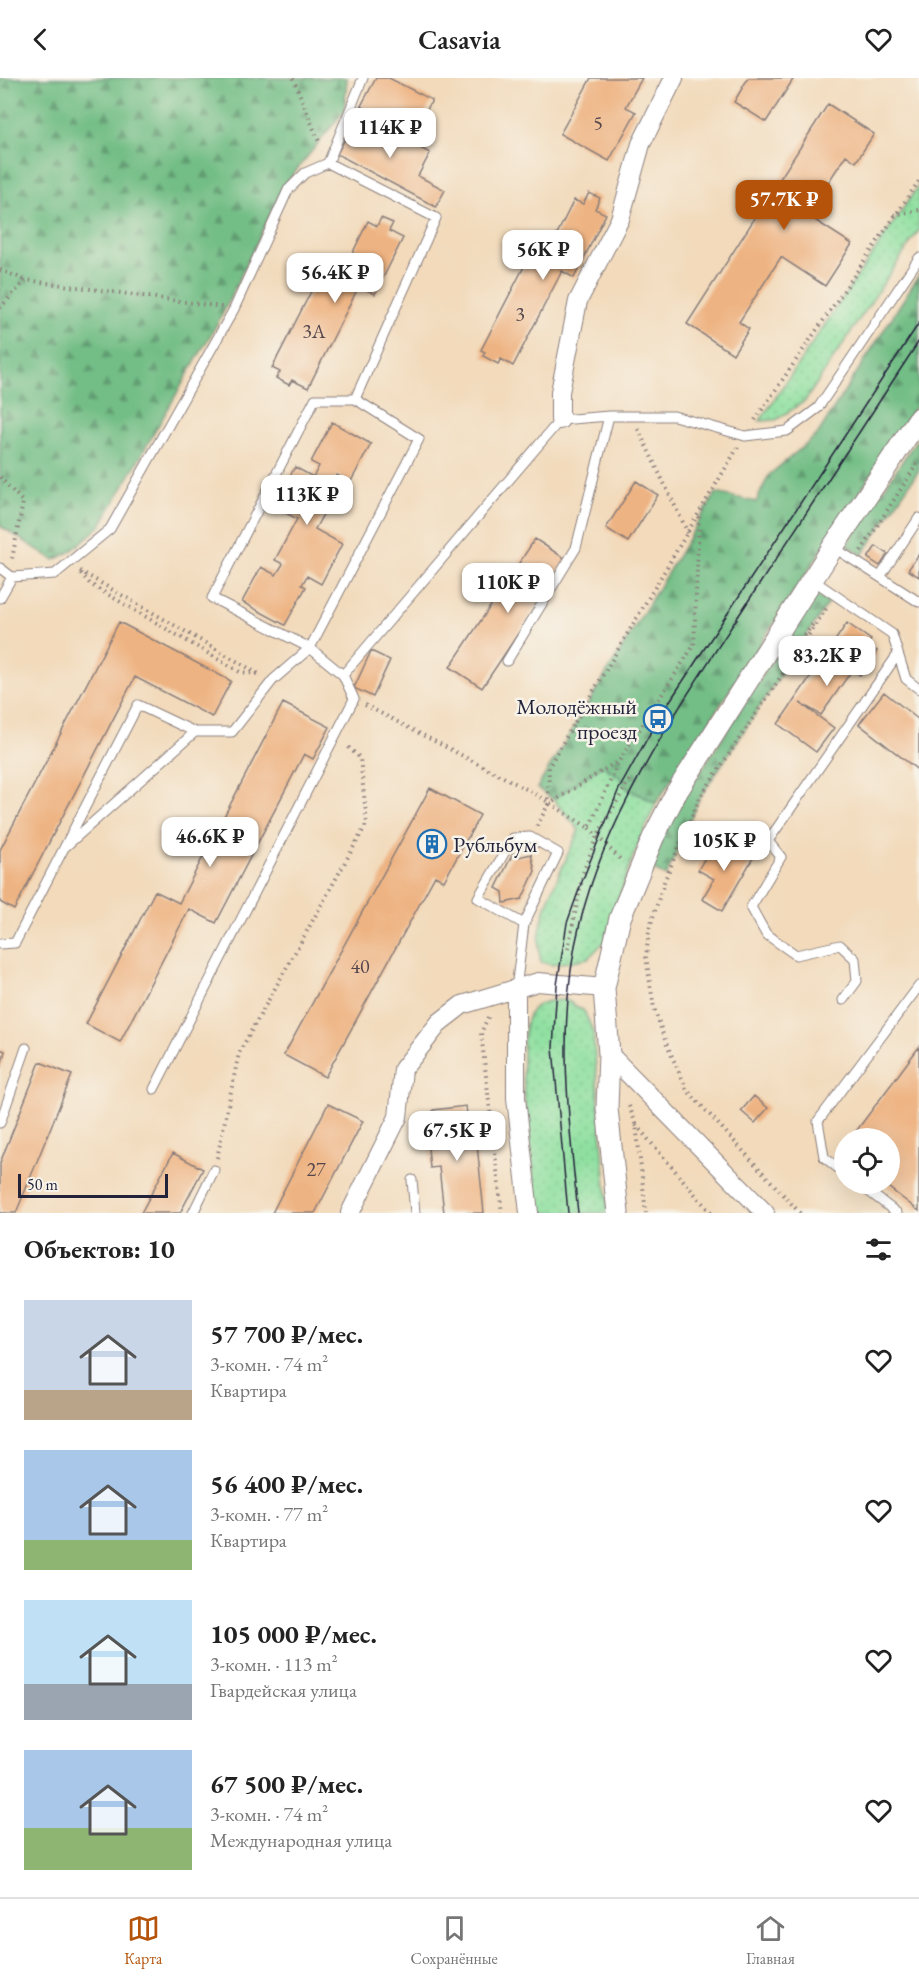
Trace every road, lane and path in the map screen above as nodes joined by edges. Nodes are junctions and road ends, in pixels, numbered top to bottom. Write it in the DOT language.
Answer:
graph roads {
  1 [pos="293,78"];
  2 [pos="363,78"];
  3 [pos="674,78"];
  4 [pos="328,163"];
  5 [pos="919,181"];
  6 [pos="919,210"];
  7 [pos="894,215"];
  8 [pos="919,258"];
  9 [pos="0,270"];
  10 [pos="26,280"];
  11 [pos="0,308"];
  12 [pos="234,309"];
  13 [pos="355,399"];
  14 [pos="609,416"];
  15 [pos="633,418"];
  16 [pos="919,418"];
  17 [pos="560,420"];
  18 [pos="745,436"];
  19 [pos="0,477"];
  20 [pos="699,516"];
  21 [pos="919,518"];
  22 [pos="689,533"];
  23 [pos="833,547"];
  24 [pos="66,564"];
  25 [pos="0,568"];
  26 [pos="79,570"];
  27 [pos="12,577"];
  28 [pos="880,577"];
  29 [pos="813,580"];
  30 [pos="835,595"];
  31 [pos="0,598"];
  32 [pos="919,602"];
  33 [pos="310,648"];
  34 [pos="898,654"];
  35 [pos="507,661"];
  36 [pos="259,674"];
  37 [pos="343,675"];
  38 [pos="273,680"];
  39 [pos="919,689"];
  40 [pos="354,699"];
  41 [pos="195,732"];
  42 [pos="360,758"];
  43 [pos="619,761"];
  44 [pos="631,777"];
  45 [pos="549,805"];
  46 [pos="589,828"];
  47 [pos="597,836"];
  48 [pos="531,837"];
  49 [pos="64,848"];
  50 [pos="524,924"];
  51 [pos="0,944"];
  52 [pos="568,949"];
  53 [pos="919,986"];
  54 [pos="604,988"];
  55 [pos="516,989"];
  56 [pos="497,994"];
  57 [pos="843,1000"];
  58 [pos="26,1048"];
  59 [pos="609,1054"];
  60 [pos="154,1089"];
  61 [pos="628,1104"];
  62 [pos="0,1123"];
  63 [pos="636,1124"];
  64 [pos="834,1165"];
  65 [pos="214,1170"];
  66 [pos="412,1180"];
  67 [pos="872,1194"];
  68 [pos="193,1213"];
  69 [pos="350,1213"];
  70 [pos="415,1213"];
  71 [pos="502,1213"];
  72 [pos="529,1213"];
  73 [pos="618,1213"];
  74 [pos="646,1213"];
  75 [pos="711,1213"];
  76 [pos="765,1213"];
  77 [pos="800,1213"];
  78 [pos="897,1213"];
  1 -- 4 [label="path"];
  2 -- 4 [label="lane"];
  3 -- 17 [label="street"];
  4 -- 12 [label="lane"];
  4 -- 13 [label="lane"];
  5 -- 7 [label="path"];
  6 -- 7 [label="path"];
  7 -- 18 [label="path"];
  8 -- 18 [label="lane"];
  9 -- 10 [label="path"];
  10 -- 11 [label="path"];
  10 -- 12 [label="path"];
  12 -- 24 [label="lane"];
  13 -- 33 [label="lane"];
  13 -- 33 [label="lane"];
  14 -- 15 [label="lane"];
  14 -- 17 [label="lane"];
  14 -- 35 [label="lane"];
  15 -- 18 [label="lane"];
  15 -- 22 [label="path"];
  16 -- 23 [label="street"];
  17 -- 37 [label="lane"];
  18 -- 20 [label="path"];
  19 -- 27 [label="path"];
  20 -- 22 [label="path"];
  20 -- 43 [label="path"];
  21 -- 28 [label="lane"];
  22 -- 45 [label="path"];
  23 -- 28 [label="lane"];
  23 -- 29 [label="street"];
  24 -- 26 [label="path"];
  24 -- 27 [label="lane"];
  25 -- 27 [label="lane"];
  26 -- 36 [label="path"];
  26 -- 36 [label="path"];
  27 -- 31 [label="lane"];
  28 -- 32 [label="lane"];
  29 -- 30 [label="lane"];
  29 -- 54 [label="street"];
  30 -- 34 [label="lane"];
  30 -- 77 [label="path"];
  33 -- 37 [label="lane"];
  33 -- 38 [label="lane"];
  34 -- 39 [label="lane"];
  34 -- 57 [label="lane"];
  36 -- 38 [label="path"];
  37 -- 40 [label="lane"];
  38 -- 41 [label="lane"];
  40 -- 45 [label="path"];
  40 -- 60 [label="lane"];
  41 -- 49 [label="lane"];
  41 -- 49 [label="lane"];
  42 -- 65 [label="path"];
  43 -- 45 [label="path"];
  43 -- 46 [label="path"];
  44 -- 47 [label="path"];
  45 -- 46 [label="path"];
  45 -- 48 [label="path"];
  46 -- 47 [label="path"];
  47 -- 52 [label="path"];
  48 -- 50 [label="lane"];
  48 -- 50 [label="lane"];
  49 -- 51 [label="lane"];
  50 -- 55 [label="lane"];
  53 -- 64 [label="lane"];
  54 -- 55 [label="street"];
  54 -- 59 [label="street"];
  55 -- 56 [label="street"];
  55 -- 72 [label="street"];
  56 -- 69 [label="street"];
  56 -- 71 [label="path"];
  58 -- 62 [label="lane"];
  59 -- 73 [label="street"];
  59 -- 76 [label="street"];
  61 -- 63 [label="path"];
  63 -- 74 [label="path"];
  63 -- 75 [label="path"];
  65 -- 68 [label="lane"];
  66 -- 70 [label="lane"];
  67 -- 78 [label="lane"];
}
